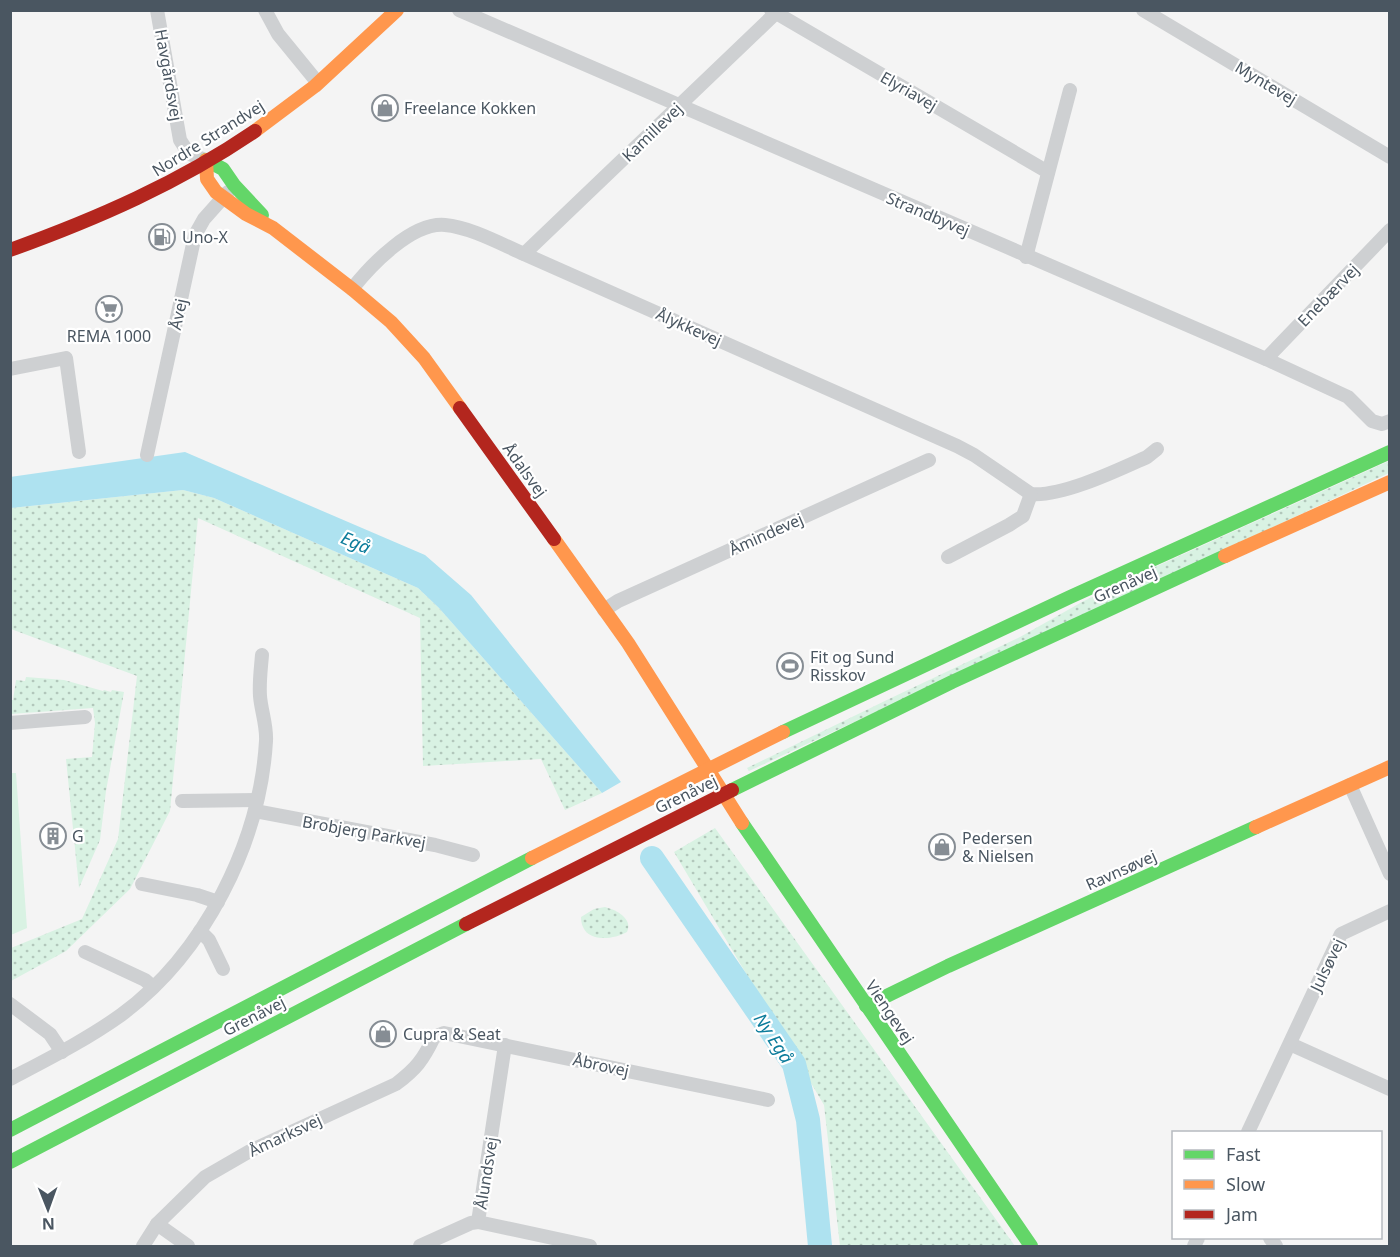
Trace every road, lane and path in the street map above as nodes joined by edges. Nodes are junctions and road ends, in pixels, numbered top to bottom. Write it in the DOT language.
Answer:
graph roads {
  1 [pos="157,10"];
  2 [pos="265,10"];
  3 [pos="397,10"];
  4 [pos="459,10"];
  5 [pos="1143,10"];
  6 [pos="775,12"];
  7 [pos="318,83"];
  8 [pos="1070,90"];
  9 [pos="679,106"];
  10 [pos="1389,157"];
  11 [pos="206,160"];
  12 [pos="1048,172"];
  13 [pos="234,185"];
  14 [pos="224,197"];
  15 [pos="273,228"];
  16 [pos="1389,230"];
  17 [pos="10,250"];
  18 [pos="524,254"];
  19 [pos="1026,257"];
  20 [pos="352,289"];
  21 [pos="1266,359"];
  22 [pos="10,369"];
  23 [pos="1389,421"];
  24 [pos="1157,449"];
  25 [pos="79,452"];
  26 [pos="1389,452"];
  27 [pos="147,454"];
  28 [pos="929,460"];
  29 [pos="1389,482"];
  30 [pos="1032,494"];
  31 [pos="948,557"];
  32 [pos="604,610"];
  33 [pos="262,654"];
  34 [pos="85,717"];
  35 [pos="10,723"];
  36 [pos="1389,767"];
  37 [pos="708,770"];
  38 [pos="1350,785"];
  39 [pos="722,794"];
  40 [pos="182,801"];
  41 [pos="256,805"];
  42 [pos="473,855"];
  43 [pos="1389,874"];
  44 [pos="142,884"];
  45 [pos="218,902"];
  46 [pos="1389,911"];
  47 [pos="200,931"];
  48 [pos="85,952"];
  49 [pos="224,969"];
  50 [pos="153,987"];
  51 [pos="10,1004"];
  52 [pos="866,1006"];
  53 [pos="434,1037"];
  54 [pos="1290,1044"];
  55 [pos="505,1045"];
  56 [pos="62,1052"];
  57 [pos="10,1079"];
  58 [pos="1389,1089"];
  59 [pos="768,1100"];
  60 [pos="10,1130"];
  61 [pos="1248,1131"];
  62 [pos="10,1162"];
  63 [pos="478,1222"];
  64 [pos="157,1224"];
  65 [pos="143,1246"];
  66 [pos="188,1246"];
  67 [pos="420,1246"];
  68 [pos="590,1246"];
  69 [pos="1031,1246"];
  1 -- 11 [label="street, Havgårdsvej"];
  2 -- 7 [label="street"];
  3 -- 7 [label="main road, Nordre Strandvej"];
  4 -- 9 [label="street, Strandbyvej"];
  5 -- 10 [label="street, Myntevej"];
  6 -- 9 [label="street, Kamillevej"];
  6 -- 12 [label="street, Elyriavej"];
  7 -- 11 [label="main road, Nordre Strandvej"];
  8 -- 12 [label="street"];
  9 -- 18 [label="street, Kamillevej"];
  9 -- 19 [label="street, Strandbyvej"];
  11 -- 13 [label="main road, Ådalsvej"];
  11 -- 14 [label="main road, Ådalsvej"];
  11 -- 17 [label="main road, Nordre Strandvej"];
  12 -- 19 [label="street"];
  13 -- 14 [label="street, Åvej"];
  13 -- 15 [label="main road, Ådalsvej"];
  14 -- 15 [label="main road, Ådalsvej"];
  14 -- 27 [label="street, Åvej"];
  15 -- 20 [label="main road, Ådalsvej"];
  16 -- 21 [label="street, Enebærvej"];
  18 -- 20 [label="street, Ålykkevej"];
  18 -- 30 [label="street, Ålykkevej"];
  19 -- 21 [label="street, Strandbyvej"];
  20 -- 32 [label="main road, Ådalsvej"];
  21 -- 23 [label="street, Strandbyvej"];
  22 -- 25 [label="street"];
  24 -- 30 [label="street"];
  26 -- 37 [label="main road, Grenåvej"];
  28 -- 32 [label="street, Åmindevej"];
  29 -- 39 [label="main road, Grenåvej"];
  30 -- 31 [label="street"];
  32 -- 37 [label="main road, Ådalsvej"];
  33 -- 41 [label="street"];
  34 -- 35 [label="street"];
  36 -- 38 [label="main road, Ravnsøvej"];
  37 -- 39 [label="main road, Viengevej"];
  37 -- 60 [label="main road, Grenåvej"];
  38 -- 43 [label="street"];
  38 -- 52 [label="main road, Ravnsøvej"];
  39 -- 52 [label="main road, Viengevej"];
  39 -- 62 [label="main road, Grenåvej"];
  40 -- 41 [label="street, Brobjerg Parkvej"];
  41 -- 42 [label="street, Brobjerg Parkvej"];
  41 -- 45 [label="street"];
  44 -- 45 [label="street"];
  45 -- 47 [label="street"];
  46 -- 54 [label="street, Julsøvej"];
  47 -- 49 [label="street"];
  47 -- 50 [label="street"];
  48 -- 50 [label="street"];
  50 -- 56 [label="street"];
  51 -- 56 [label="street"];
  52 -- 69 [label="main road, Viengevej"];
  53 -- 55 [label="street, Åbrovej"];
  53 -- 64 [label="street, Åmarksvej"];
  54 -- 58 [label="street"];
  54 -- 61 [label="street, Julsøvej"];
  55 -- 59 [label="street, Åbrovej"];
  55 -- 63 [label="street, Ålundsvej"];
  56 -- 57 [label="street"];
  63 -- 67 [label="street"];
  63 -- 68 [label="street, Ålundsvej"];
  64 -- 65 [label="street, Åmarksvej"];
  64 -- 66 [label="street"];
}
